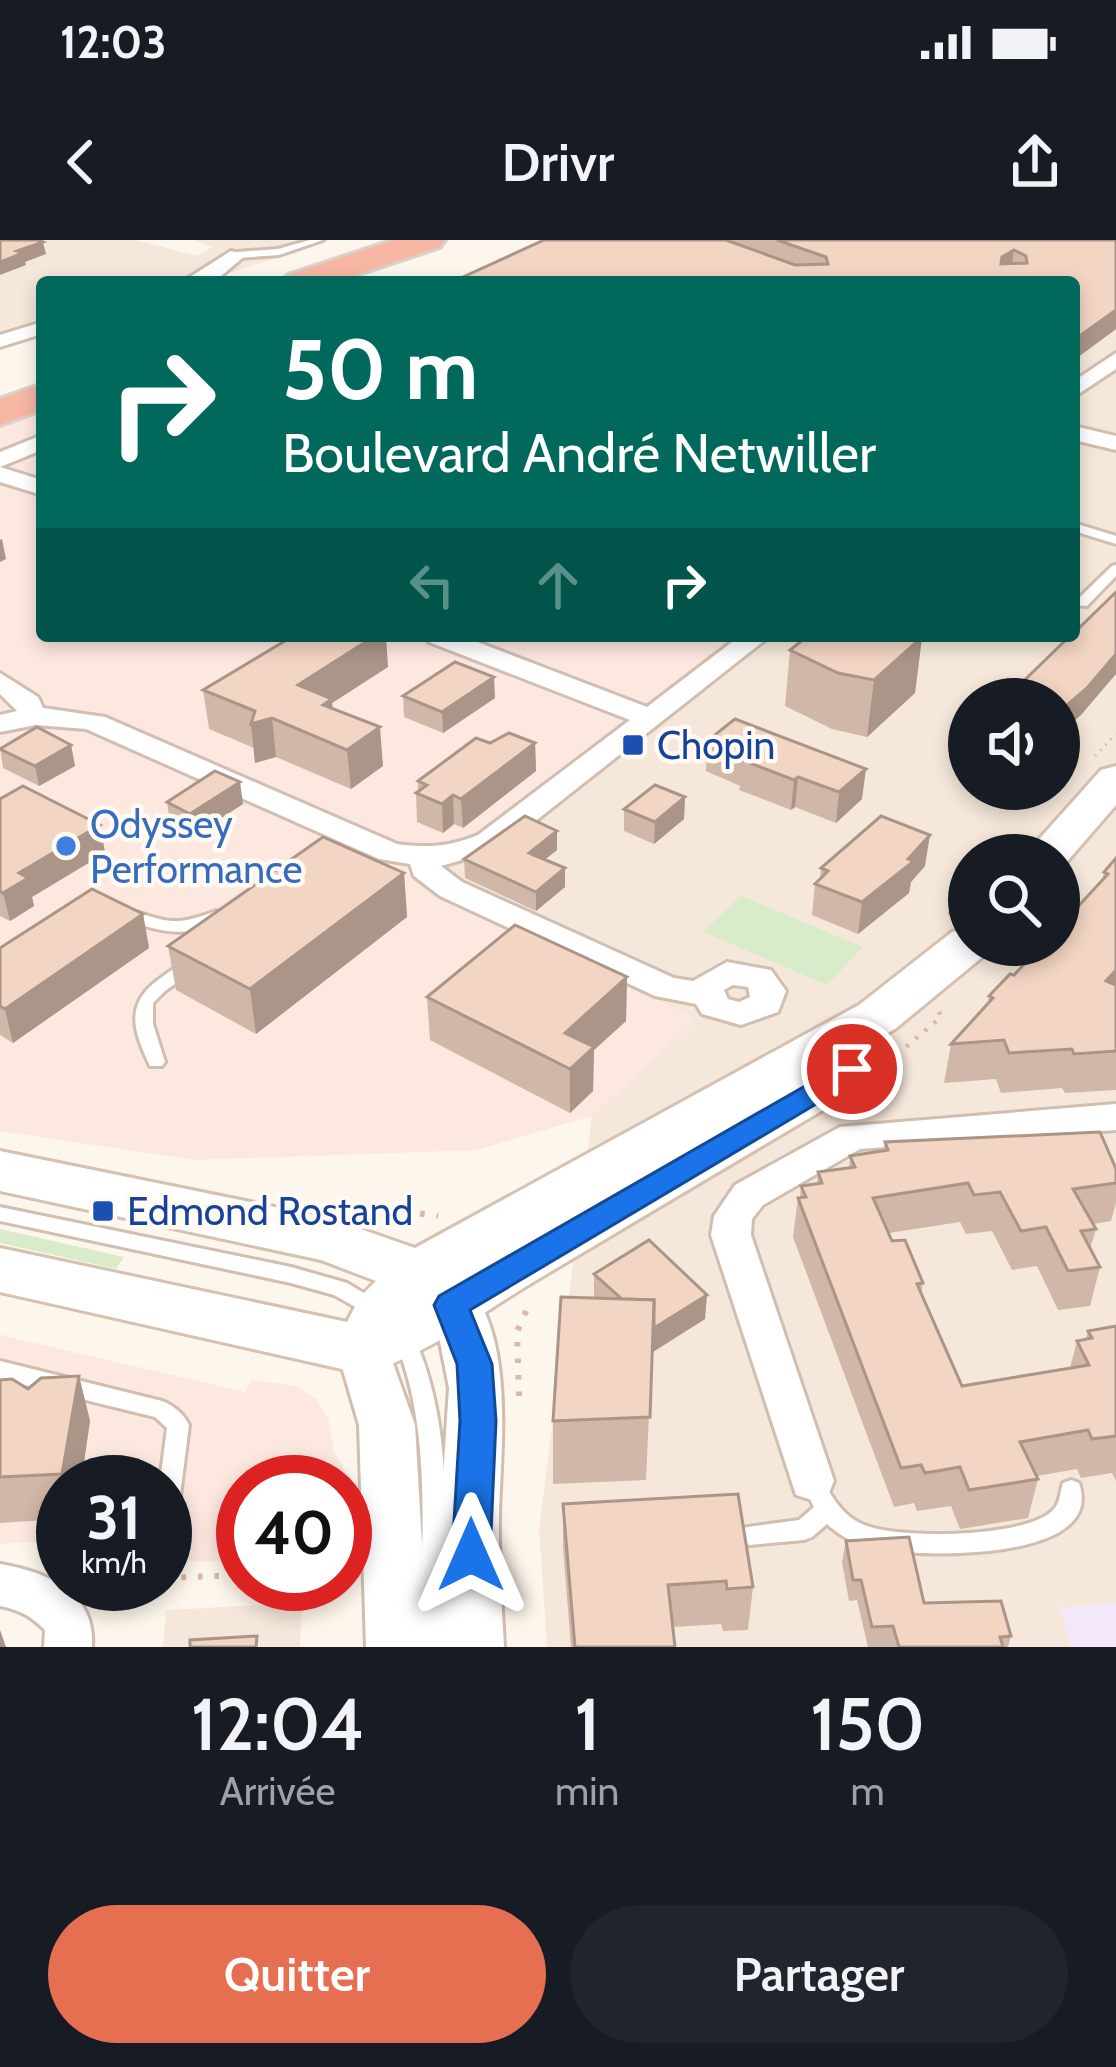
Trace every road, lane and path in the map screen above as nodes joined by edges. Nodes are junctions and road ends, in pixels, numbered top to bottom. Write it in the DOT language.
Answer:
graph roads {
  1 [pos="319,240"];
  2 [pos="443,243"];
  3 [pos="237,255"];
  4 [pos="210,276"];
  5 [pos="322,276"];
  6 [pos="363,276"];
  7 [pos="36,330"];
  8 [pos="0,341"];
  9 [pos="1116,359"];
  10 [pos="1080,368"];
  11 [pos="36,372"];
  12 [pos="1097,373"];
  13 [pos="0,385"];
  14 [pos="1080,386"];
  15 [pos="36,395"];
  16 [pos="0,409"];
  17 [pos="1080,434"];
  18 [pos="1116,443"];
  19 [pos="36,445"];
  20 [pos="0,460"];
  21 [pos="0,474"];
  22 [pos="36,486"];
  23 [pos="1080,529"];
  24 [pos="1116,540"];
  25 [pos="1116,569"];
  26 [pos="1080,604"];
  27 [pos="454,642"];
  28 [pos="749,642"];
  29 [pos="0,682"];
  30 [pos="32,716"];
  31 [pos="651,718"];
  32 [pos="0,724"];
  33 [pos="1116,779"];
  34 [pos="1067,834"];
  35 [pos="426,857"];
  36 [pos="106,904"];
  37 [pos="224,910"];
  38 [pos="199,958"];
  39 [pos="948,961"];
  40 [pos="954,966"];
  41 [pos="705,994"];
  42 [pos="934,999"];
  43 [pos="156,1062"];
  44 [pos="1116,1117"];
  45 [pos="815,1118"];
  46 [pos="809,1160"];
  47 [pos="0,1171"];
  48 [pos="0,1214"];
  49 [pos="452,1214"];
  50 [pos="358,1219"];
  51 [pos="0,1270"];
  52 [pos="535,1296"];
  53 [pos="404,1315"];
  54 [pos="0,1370"];
  55 [pos="519,1403"];
  56 [pos="174,1455"];
  57 [pos="1072,1490"];
  58 [pos="819,1496"];
  59 [pos="749,1535"];
  60 [pos="0,1585"];
  61 [pos="36,1593"];
  62 [pos="60,1611"];
  63 [pos="68,1647"];
  64 [pos="397,1647"];
  65 [pos="432,1647"];
  66 [pos="473,1647"];
  1 -- 3 [label="lane"];
  2 -- 5 [label="highway"];
  2 -- 6 [label="highway"];
  3 -- 4 [label="street"];
  7 -- 8 [label="street"];
  9 -- 12 [label="street"];
  10 -- 12 [label="street"];
  11 -- 13 [label="highway"];
  12 -- 14 [label="street"];
  15 -- 16 [label="highway"];
  17 -- 18 [label="street"];
  19 -- 20 [label="street"];
  21 -- 22 [label="street"];
  23 -- 24 [label="lane"];
  25 -- 26 [label="lane"];
  27 -- 31 [label="street"];
  28 -- 31 [label="street"];
  29 -- 30 [label="street"];
  30 -- 32 [label="street"];
  30 -- 35 [label="street"];
  31 -- 35 [label="street"];
  33 -- 34 [label="main road"];
  35 -- 41 [label="street"];
  36 -- 37 [label="lane"];
  38 -- 43 [label="lane"];
  39 -- 53 [label="main road"];
  40 -- 42 [label="main road"];
  42 -- 45 [label="main road"];
  42 -- 45 [label="path"];
  44 -- 45 [label="street"];
  45 -- 46 [label="street"];
  45 -- 46 [label="street"];
  45 -- 53 [label="main road"];
  46 -- 58 [label="street"];
  47 -- 53 [label="main road"];
  48 -- 53 [label="lane"];
  49 -- 50 [label="path"];
  51 -- 53 [label="main road"];
  52 -- 55 [label="path"];
  53 -- 64 [label="street"];
  53 -- 65 [label="lane"];
  53 -- 66 [label="street"];
  54 -- 56 [label="lane"];
  57 -- 58 [label="lane"];
  58 -- 59 [label="lane"];
  60 -- 61 [label="street"];
  62 -- 63 [label="street"];
}
